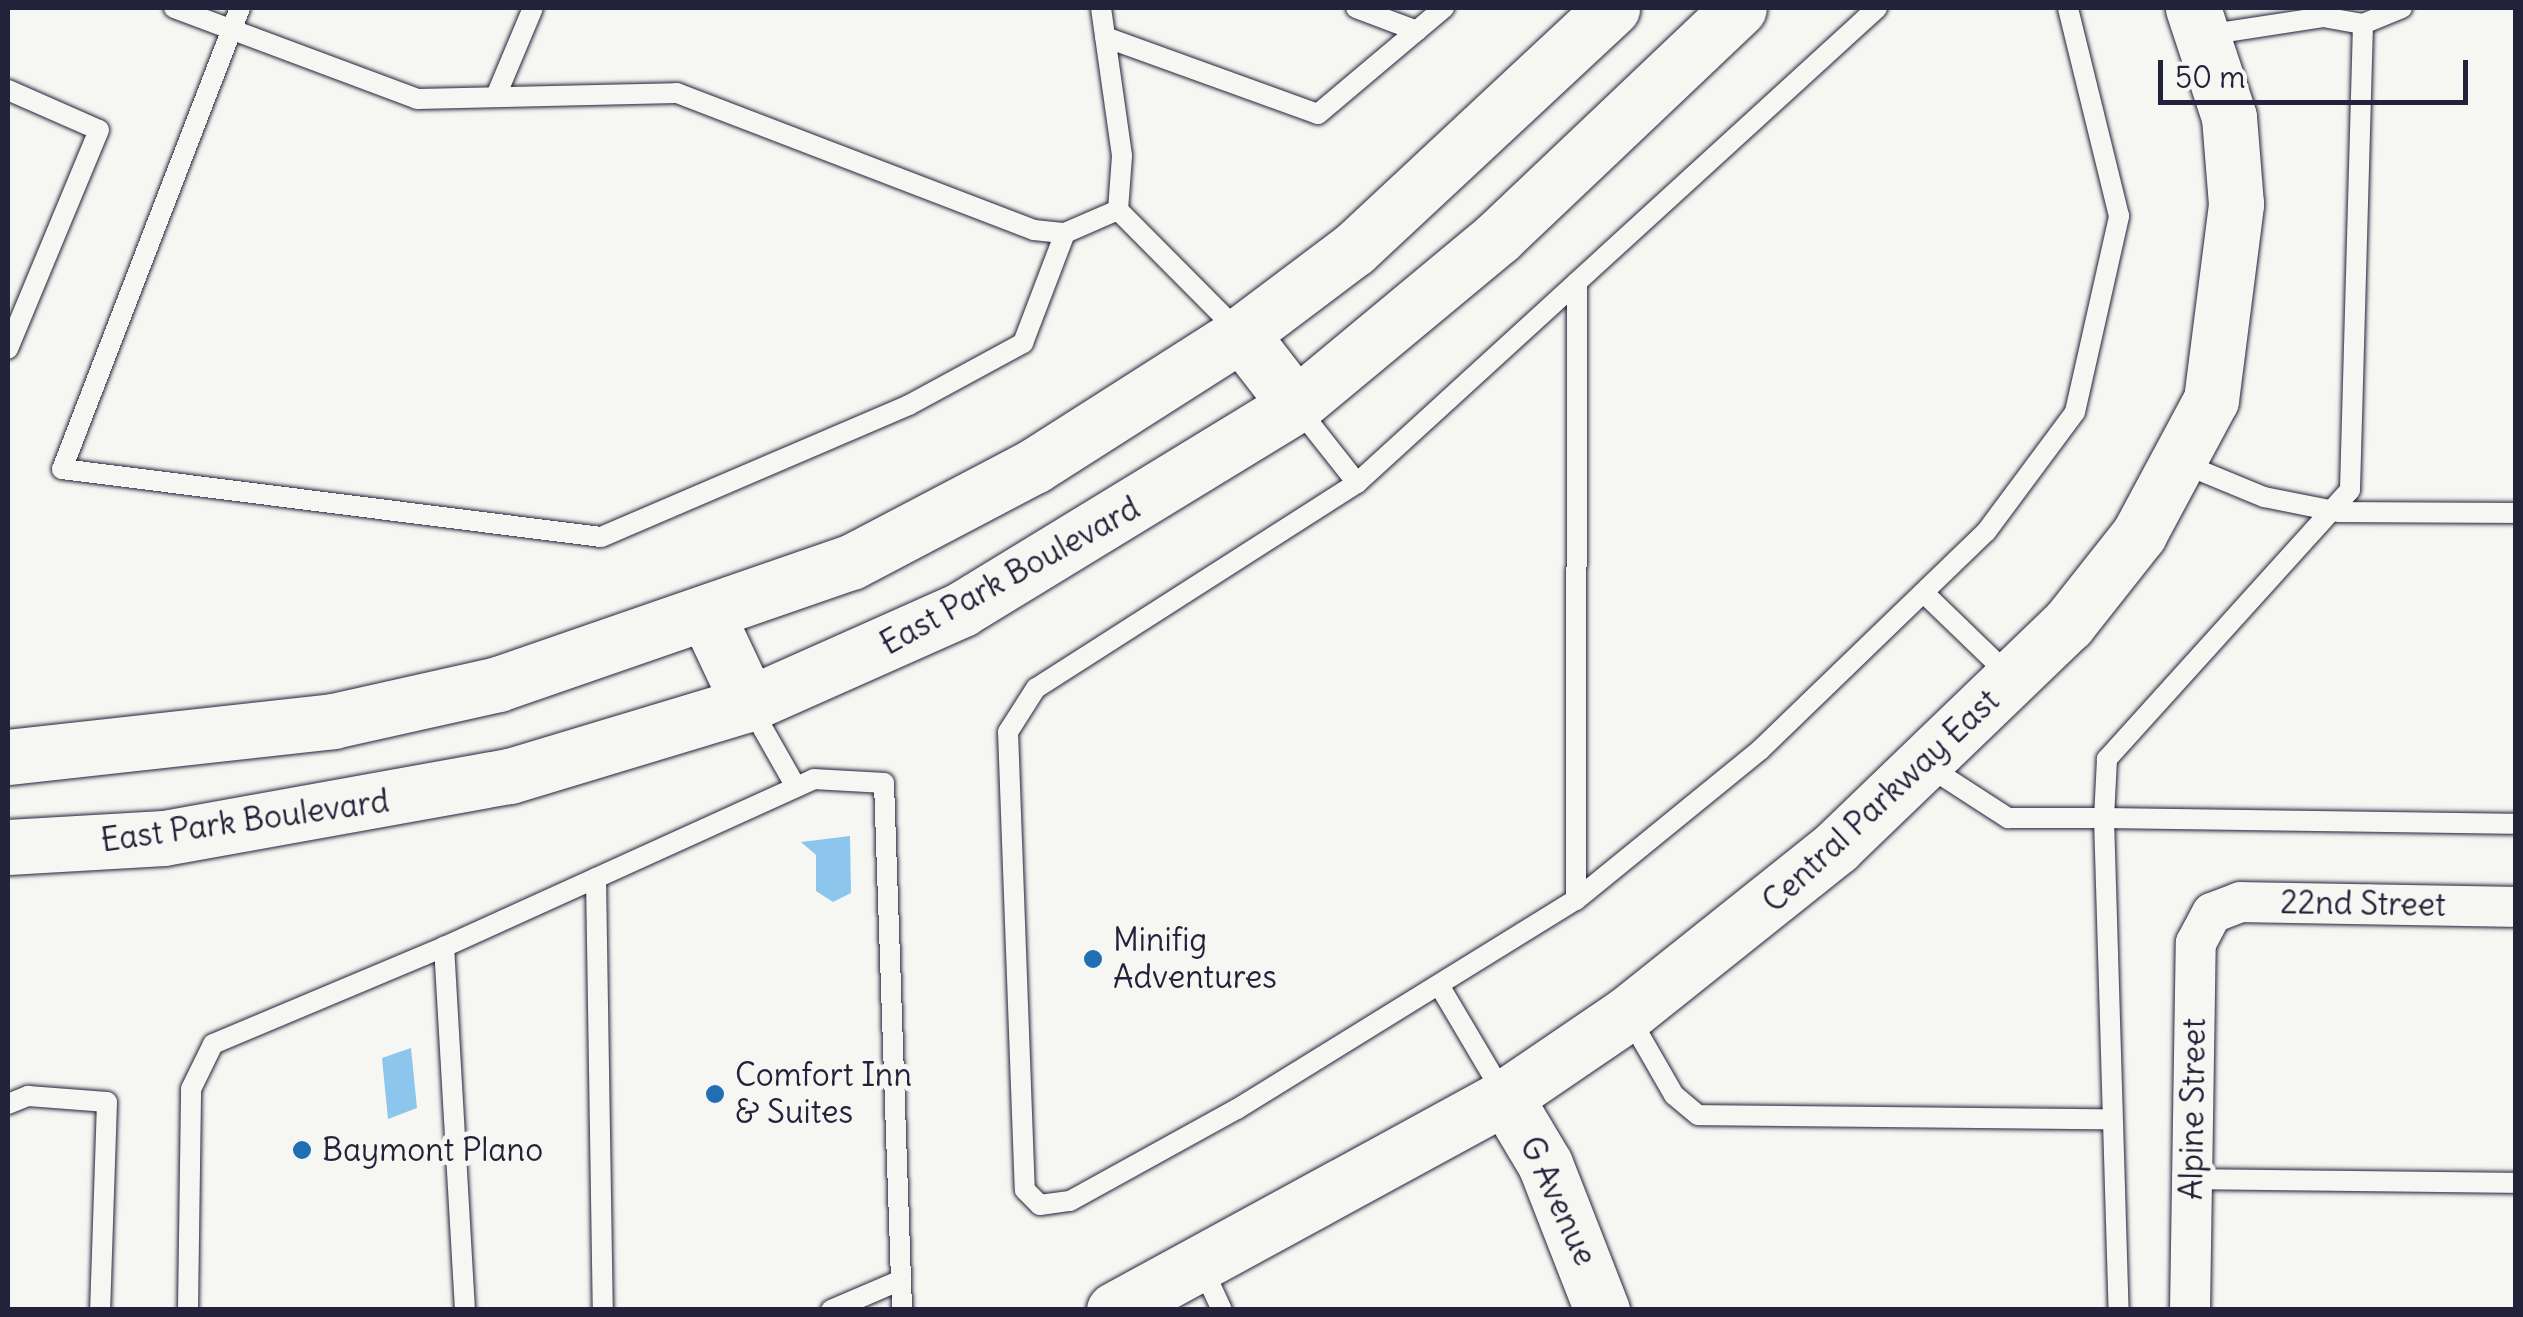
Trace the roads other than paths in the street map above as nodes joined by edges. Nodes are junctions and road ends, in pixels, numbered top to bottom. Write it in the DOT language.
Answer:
graph roads {
  1 [pos="174,8"];
  2 [pos="240,8"];
  3 [pos="532,8"];
  4 [pos="1101,8"];
  5 [pos="1356,8"];
  6 [pos="1444,8"];
  7 [pos="1612,8"];
  8 [pos="1739,8"];
  9 [pos="1877,8"];
  10 [pos="2068,8"];
  11 [pos="2402,8"];
  12 [pos="2322,12"];
  13 [pos="2199,22"];
  14 [pos="2363,24"];
  15 [pos="238,31"];
  16 [pos="1416,31"];
  17 [pos="1105,37"];
  18 [pos="8,90"];
  19 [pos="496,96"];
  20 [pos="1118,210"];
  21 [pos="1064,233"];
  22 [pos="1577,282"];
  23 [pos="1240,334"];
  24 [pos="8,349"];
  25 [pos="1296,405"];
  26 [pos="2184,464"];
  27 [pos="1358,483"];
  28 [pos="2340,512"];
  29 [pos="2516,513"];
  30 [pos="1925,594"];
  31 [pos="708,617"];
  32 [pos="2013,679"];
  33 [pos="749,704"];
  34 [pos="8,758"];
  35 [pos="1925,764"];
  36 [pos="796,788"];
  37 [pos="2104,818"];
  38 [pos="2516,824"];
  39 [pos="8,848"];
  40 [pos="596,878"];
  41 [pos="1576,900"];
  42 [pos="2516,907"];
  43 [pos="2212,912"];
  44 [pos="444,947"];
  45 [pos="1439,985"];
  46 [pos="1627,1014"];
  47 [pos="1505,1097"];
  48 [pos="8,1104"];
  49 [pos="2112,1119"];
  50 [pos="2192,1178"];
  51 [pos="2516,1183"];
  52 [pos="901,1280"];
  53 [pos="1212,1288"];
  54 [pos="100,1310"];
  55 [pos="188,1310"];
  56 [pos="465,1310"];
  57 [pos="602,1310"];
  58 [pos="831,1310"];
  59 [pos="902,1310"];
  60 [pos="1114,1310"];
  61 [pos="1602,1310"];
  62 [pos="2119,1310"];
  63 [pos="2190,1310"];
  1 -- 15 [label="lane"];
  2 -- 15 [label="lane"];
  3 -- 19 [label="lane"];
  4 -- 17 [label="lane"];
  5 -- 16 [label="lane"];
  6 -- 16 [label="lane"];
  7 -- 23 [label="main road"];
  8 -- 25 [label="main road, East Park Boulevard"];
  9 -- 22 [label="lane"];
  10 -- 30 [label="lane"];
  11 -- 14 [label="lane"];
  12 -- 13 [label="lane"];
  12 -- 14 [label="lane"];
  13 -- 26 [label="main road, Central Parkway East"];
  14 -- 28 [label="lane"];
  15 -- 19 [label="lane"];
  15 -- 21 [label="lane"];
  16 -- 17 [label="lane"];
  17 -- 20 [label="lane"];
  18 -- 24 [label="lane"];
  19 -- 21 [label="lane"];
  20 -- 21 [label="lane"];
  20 -- 23 [label="lane"];
  22 -- 27 [label="lane"];
  22 -- 41 [label="lane"];
  23 -- 25 [label="main road"];
  23 -- 31 [label="main road"];
  25 -- 27 [label="lane"];
  25 -- 33 [label="main road, East Park Boulevard"];
  26 -- 28 [label="lane"];
  26 -- 32 [label="main road, Central Parkway East"];
  27 -- 45 [label="lane"];
  28 -- 29 [label="lane"];
  28 -- 37 [label="lane"];
  30 -- 32 [label="lane"];
  30 -- 41 [label="lane"];
  31 -- 33 [label="main road"];
  31 -- 34 [label="main road"];
  32 -- 35 [label="main road, Central Parkway East"];
  33 -- 36 [label="lane"];
  33 -- 39 [label="main road, East Park Boulevard"];
  35 -- 37 [label="lane"];
  35 -- 46 [label="main road, Central Parkway East"];
  36 -- 40 [label="lane"];
  36 -- 52 [label="lane"];
  37 -- 38 [label="lane"];
  37 -- 49 [label="lane"];
  40 -- 44 [label="lane"];
  40 -- 57 [label="lane"];
  41 -- 45 [label="lane"];
  42 -- 43 [label="street, 22nd Street"];
  43 -- 50 [label="street, Alpine Street"];
  44 -- 55 [label="lane"];
  44 -- 56 [label="lane"];
  45 -- 47 [label="lane"];
  46 -- 47 [label="main road, Central Parkway East"];
  46 -- 49 [label="lane"];
  47 -- 53 [label="main road, Central Parkway East"];
  47 -- 61 [label="main road, G Avenue"];
  48 -- 54 [label="lane"];
  49 -- 62 [label="lane"];
  50 -- 51 [label="lane"];
  50 -- 63 [label="street, Alpine Street"];
  52 -- 58 [label="lane"];
  52 -- 59 [label="lane"];
  53 -- 60 [label="main road, Central Parkway East"];
}
